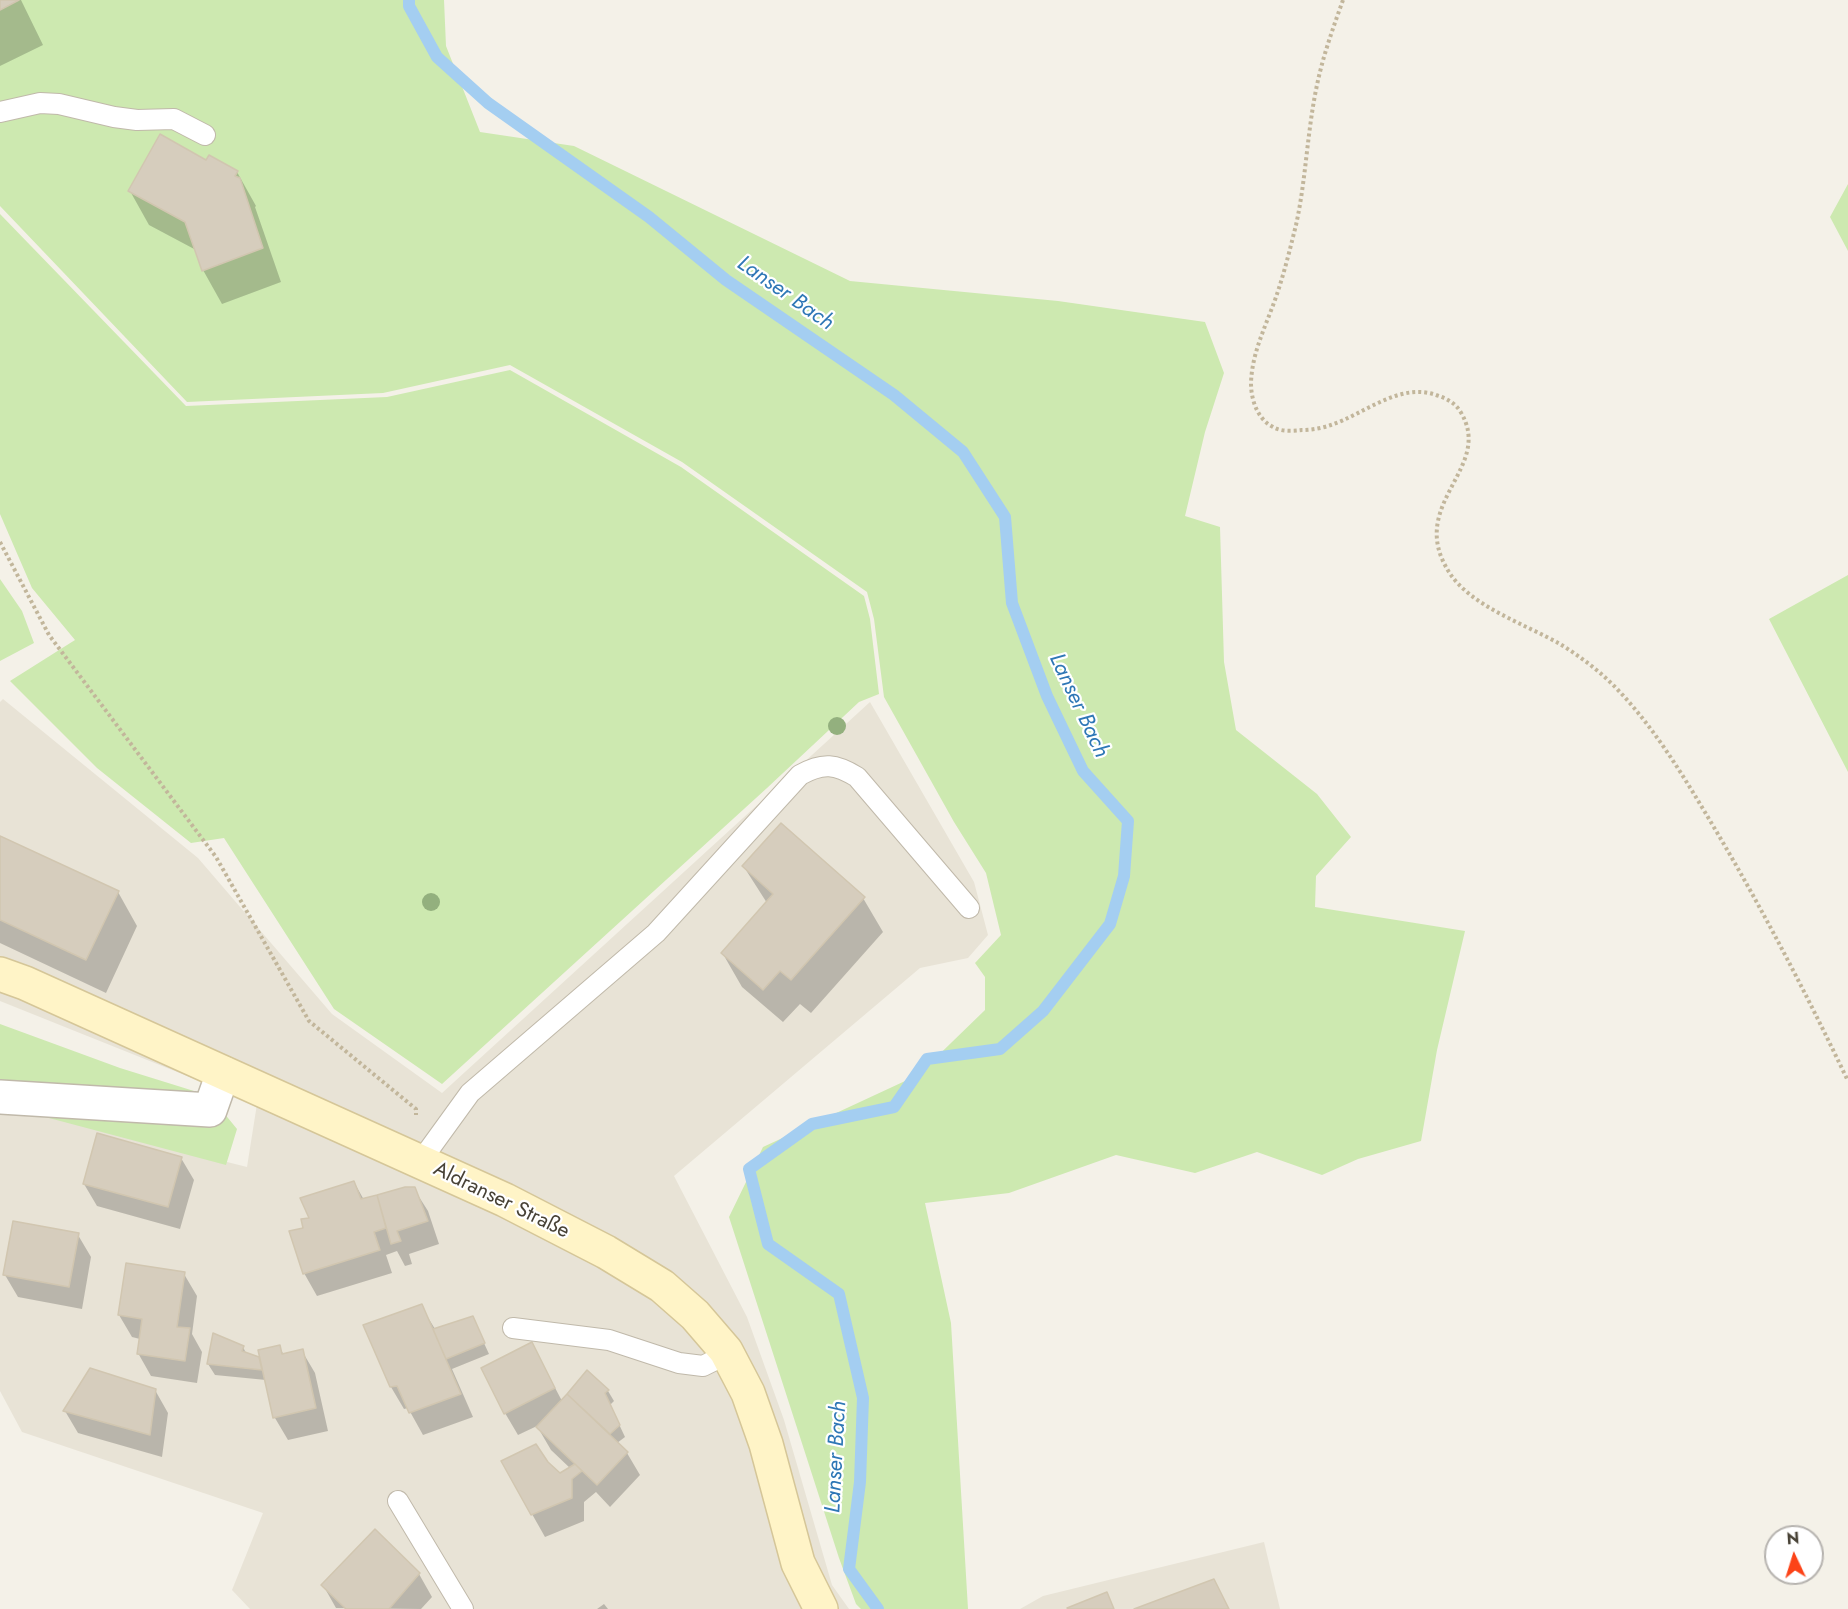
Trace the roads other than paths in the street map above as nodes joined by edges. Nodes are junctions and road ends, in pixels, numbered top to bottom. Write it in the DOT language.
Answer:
graph roads {
  1 [pos="0,112"];
  2 [pos="205,135"];
  3 [pos="969,908"];
  4 [pos="0,974"];
  5 [pos="224,1072"];
  6 [pos="0,1098"];
  7 [pos="420,1162"];
  8 [pos="513,1328"];
  9 [pos="727,1354"];
  10 [pos="398,1501"];
  11 [pos="463,1609"];
  12 [pos="820,1609"];
  1 -- 2 [label="lane"];
  3 -- 7 [label="lane"];
  4 -- 5 [label="main road, Aldranser Straße"];
  5 -- 6 [label="street"];
  5 -- 7 [label="main road, Aldranser Straße"];
  7 -- 9 [label="main road, Aldranser Straße"];
  8 -- 9 [label="lane"];
  9 -- 12 [label="main road, Aldranser Straße"];
  10 -- 11 [label="lane"];
}
